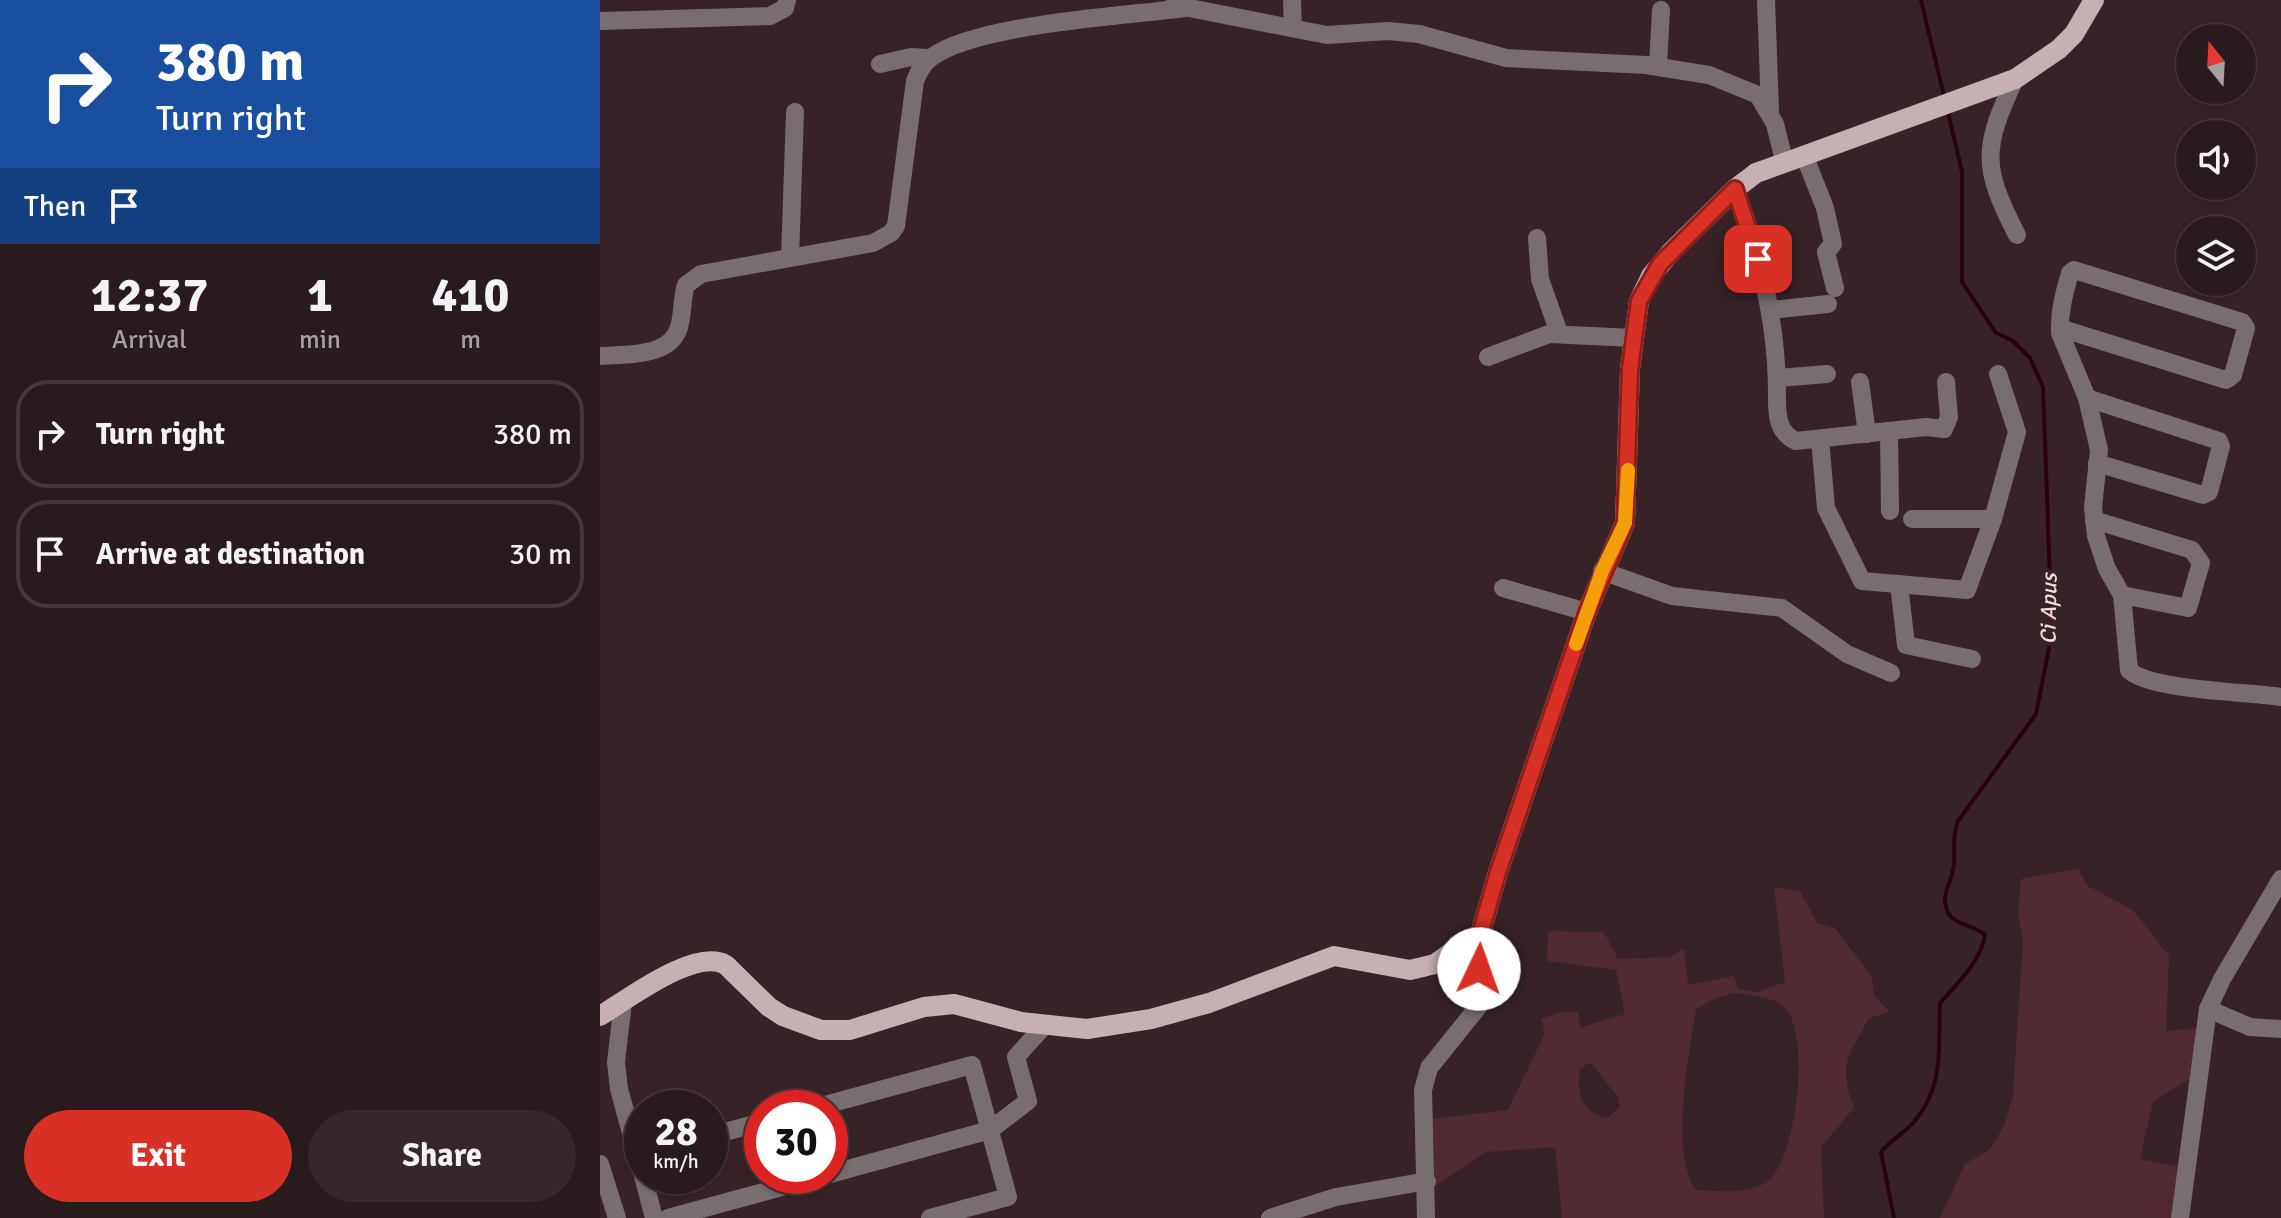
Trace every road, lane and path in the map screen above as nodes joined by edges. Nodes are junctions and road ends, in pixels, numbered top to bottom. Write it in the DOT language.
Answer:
graph roads {
  1 [pos="787,0"];
  2 [pos="1165,0"];
  3 [pos="1292,0"];
  4 [pos="1766,0"];
  5 [pos="2094,0"];
  6 [pos="1185,8"];
  7 [pos="1661,10"];
  8 [pos="600,21"];
  9 [pos="1293,28"];
  10 [pos="929,58"];
  11 [pos="880,64"];
  12 [pos="1658,66"];
  13 [pos="2015,79"];
  14 [pos="795,112"];
  15 [pos="1770,113"];
  16 [pos="1804,155"];
  17 [pos="1784,160"];
  18 [pos="1735,189"];
  19 [pos="2017,235"];
  20 [pos="1537,238"];
  21 [pos="790,258"];
  22 [pos="1771,310"];
  23 [pos="2060,328"];
  24 [pos="1559,333"];
  25 [pos="1633,338"];
  26 [pos="600,356"];
  27 [pos="1488,357"];
  28 [pos="1827,374"];
  29 [pos="1998,374"];
  30 [pos="1778,378"];
  31 [pos="1860,382"];
  32 [pos="1946,382"];
  33 [pos="2087,398"];
  34 [pos="1889,431"];
  35 [pos="1867,434"];
  36 [pos="1820,439"];
  37 [pos="2097,463"];
  38 [pos="1890,511"];
  39 [pos="1912,519"];
  40 [pos="1993,519"];
  41 [pos="2094,520"];
  42 [pos="1602,571"];
  43 [pos="1899,584"];
  44 [pos="1503,588"];
  45 [pos="2122,595"];
  46 [pos="1587,612"];
  47 [pos="1972,659"];
  48 [pos="1891,673"];
  49 [pos="2281,697"];
  50 [pos="2281,879"];
  51 [pos="1478,942"];
  52 [pos="623,1002"];
  53 [pos="2208,1009"];
  54 [pos="600,1016"];
  55 [pos="1043,1027"];
  56 [pos="2281,1029"];
  57 [pos="848,1099"];
  58 [pos="624,1106"];
  59 [pos="990,1130"];
  60 [pos="600,1164"];
  61 [pos="848,1169"];
  62 [pos="1427,1181"];
  63 [pos="648,1194"];
  64 [pos="756,1194"];
  65 [pos="617,1218"];
  66 [pos="654,1218"];
  67 [pos="668,1218"];
  68 [pos="930,1218"];
  69 [pos="1270,1218"];
  70 [pos="1426,1218"];
  71 [pos="2180,1218"];
  1 -- 8 [label="street"];
  2 -- 6 [label="street"];
  3 -- 9 [label="street"];
  4 -- 15 [label="street"];
  5 -- 13 [label="main road"];
  6 -- 9 [label="street"];
  6 -- 10 [label="street"];
  7 -- 12 [label="street"];
  9 -- 12 [label="street"];
  10 -- 11 [label="street"];
  10 -- 21 [label="street"];
  12 -- 15 [label="street"];
  13 -- 16 [label="main road"];
  13 -- 19 [label="street"];
  14 -- 21 [label="street"];
  15 -- 17 [label="street"];
  16 -- 17 [label="main road"];
  16 -- 22 [label="street"];
  17 -- 18 [label="main road"];
  18 -- 22 [label="street"];
  18 -- 25 [label="main road"];
  20 -- 24 [label="street"];
  21 -- 26 [label="street"];
  22 -- 30 [label="street"];
  23 -- 23 [label="street"];
  23 -- 33 [label="street"];
  24 -- 25 [label="street"];
  24 -- 27 [label="street"];
  25 -- 42 [label="main road"];
  28 -- 30 [label="street"];
  29 -- 40 [label="street"];
  30 -- 36 [label="street"];
  31 -- 35 [label="street"];
  32 -- 34 [label="street"];
  33 -- 37 [label="street"];
  33 -- 37 [label="street"];
  34 -- 35 [label="street"];
  34 -- 38 [label="street"];
  35 -- 36 [label="street"];
  36 -- 43 [label="street"];
  37 -- 41 [label="street"];
  39 -- 40 [label="street"];
  40 -- 43 [label="street"];
  41 -- 45 [label="street"];
  41 -- 45 [label="street"];
  42 -- 46 [label="main road"];
  42 -- 48 [label="street"];
  43 -- 47 [label="street"];
  44 -- 46 [label="street"];
  45 -- 49 [label="street"];
  46 -- 51 [label="main road"];
  50 -- 53 [label="street"];
  51 -- 55 [label="main road"];
  51 -- 62 [label="street"];
  52 -- 54 [label="main road"];
  52 -- 55 [label="main road"];
  52 -- 58 [label="street"];
  53 -- 56 [label="street"];
  53 -- 71 [label="street"];
  55 -- 59 [label="street"];
  57 -- 59 [label="street"];
  59 -- 61 [label="street"];
  59 -- 68 [label="street"];
  60 -- 65 [label="street"];
  62 -- 69 [label="street"];
  62 -- 70 [label="street"];
  63 -- 66 [label="street"];
  64 -- 67 [label="street"];
}
